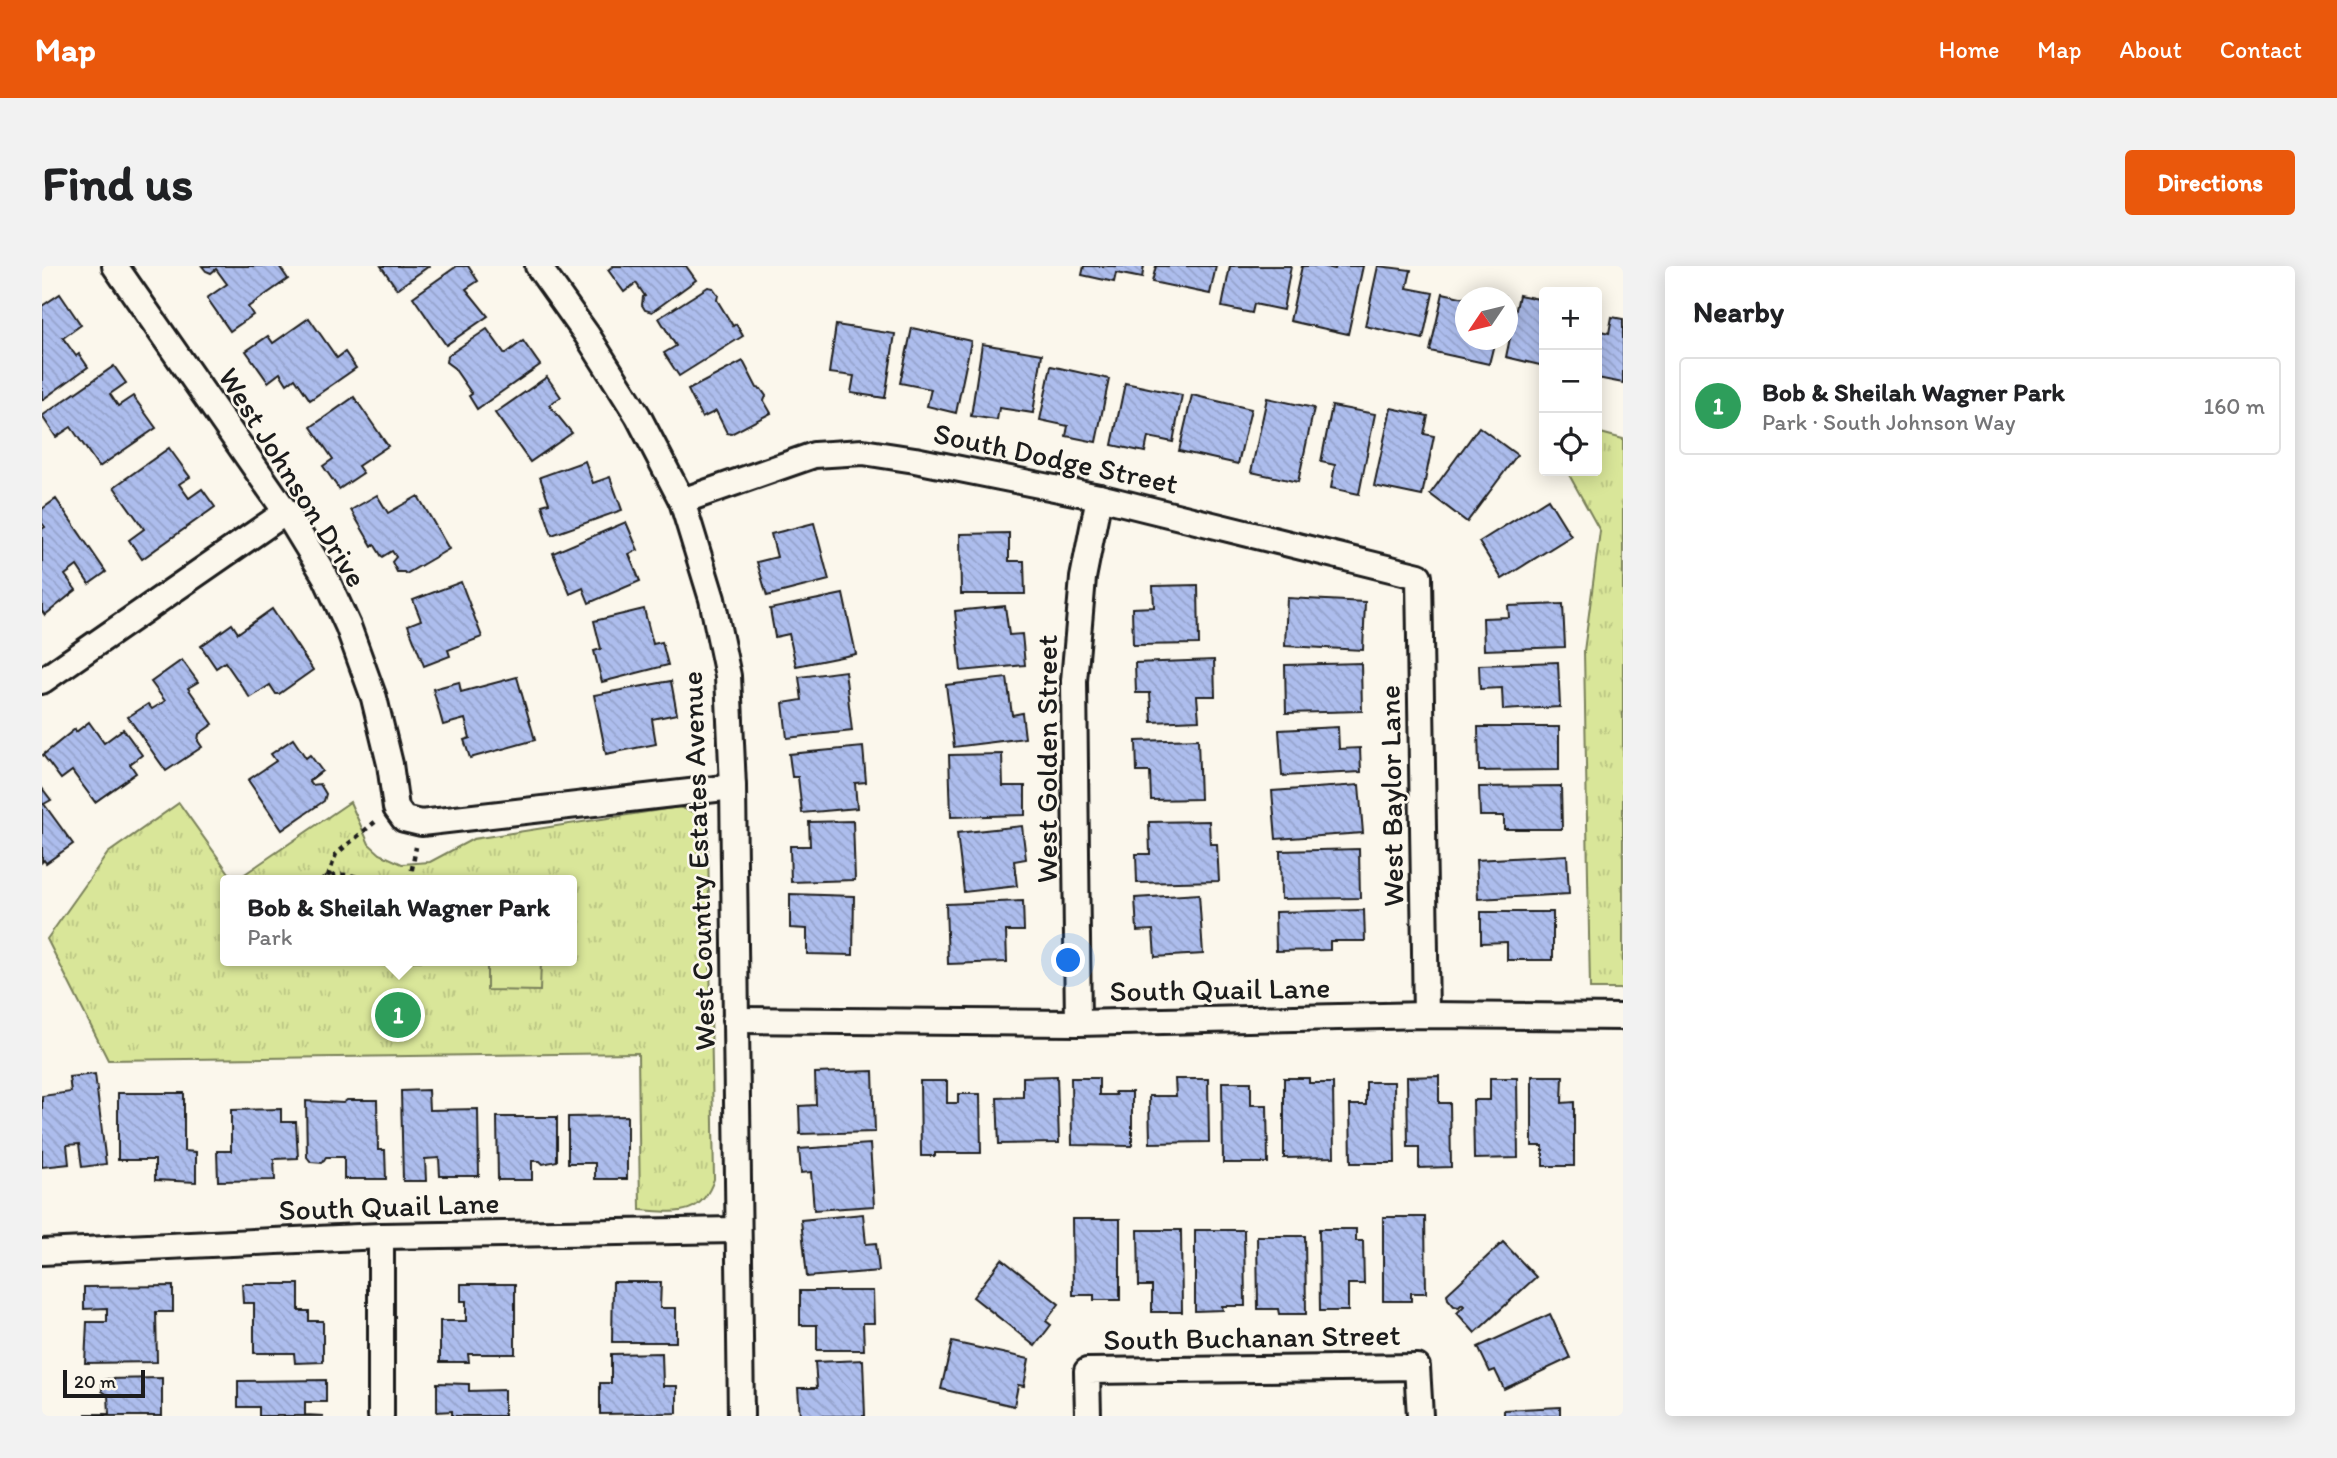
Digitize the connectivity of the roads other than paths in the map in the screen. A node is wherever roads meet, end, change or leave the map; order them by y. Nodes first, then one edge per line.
1 (115, 266) edge
2 (538, 266) edge
3 (1099, 497) junction
4 (682, 501) junction
5 (286, 512) junction
6 (1419, 576) joint
7 (42, 681) edge
8 (733, 787) junction
9 (1426, 1015) junction
10 (1623, 1017) edge
11 (735, 1020) junction
12 (1078, 1023) junction
13 (737, 1230) junction
14 (381, 1236) junction
15 (42, 1252) edge
16 (382, 1416) edge
17 (741, 1416) edge
18 (1088, 1416) edge
19 (1420, 1416) edge

1 - 5 street, West Johnson Drive
2 - 4 street, West Country Estates Avenue
3 - 4 street, South Dodge Street
3 - 6 street, South Dodge Street
3 - 12 street, West Golden Street
4 - 8 street, West Country Estates Avenue
5 - 7 street
5 - 8 street, West Johnson Drive
6 - 9 street, West Baylor Lane
8 - 11 street, West Country Estates Avenue
9 - 10 street, South Quail Lane
9 - 12 street, South Quail Lane
11 - 12 street, South Quail Lane
11 - 13 street, West Country Estates Avenue
13 - 14 street, South Quail Lane
13 - 17 street, West Country Estates Avenue
14 - 15 street, South Quail Lane
14 - 16 street
18 - 19 street, South Buchanan Street

